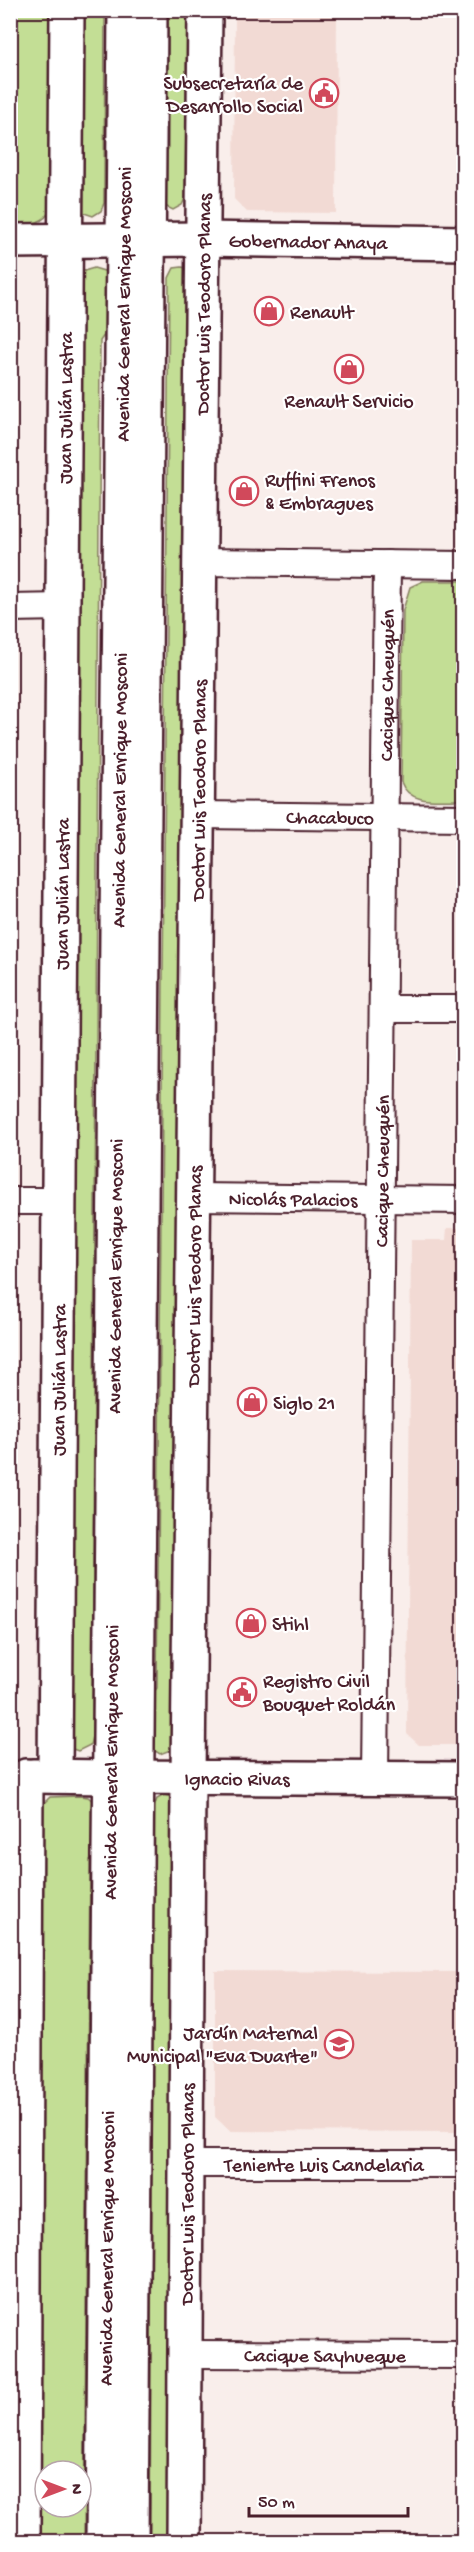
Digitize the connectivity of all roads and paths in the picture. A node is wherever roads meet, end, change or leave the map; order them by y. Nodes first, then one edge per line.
1 (67, 10) edge
2 (125, 10) edge
3 (150, 10) edge
4 (205, 10) edge
5 (203, 239) junction
6 (10, 241) edge
7 (136, 241) junction
8 (66, 242) junction
9 (464, 243) edge
10 (200, 562) junction
11 (387, 564) junction
12 (464, 565) edge
13 (63, 607) junction
14 (10, 608) edge
15 (198, 815) junction
16 (385, 817) junction
17 (464, 818) edge
18 (383, 1009) junction
19 (464, 1009) edge
20 (194, 1197) junction
21 (381, 1199) junction
22 (464, 1200) edge
23 (10, 1201) edge
24 (59, 1201) junction
25 (31, 1776) edge
26 (123, 1777) junction
27 (188, 1778) junction
28 (375, 1779) junction
29 (464, 1779) edge
30 (18, 1988) edge
31 (186, 2164) junction
32 (464, 2164) edge
33 (17, 2196) edge
34 (184, 2354) junction
35 (464, 2355) edge
36 (17, 2408) edge
37 (17, 2458) edge
38 (23, 2541) edge
39 (103, 2541) edge
40 (131, 2541) edge
41 (183, 2541) edge

1 - 8 main road, Juan Julián Lastra
2 - 7 main road, Avenida General Enrique Mosconi
3 - 7 main road, Avenida General Enrique Mosconi
4 - 5 main road, Doctor Luis Teodoro Planas
5 - 7 main road, Gobernador Anaya
5 - 9 main road, Gobernador Anaya
5 - 10 main road, Doctor Luis Teodoro Planas
6 - 8 main road, Gobernador Anaya
7 - 8 main road, Gobernador Anaya
7 - 26 main road, Avenida General Enrique Mosconi
8 - 13 main road, Juan Julián Lastra
10 - 11 street
10 - 15 main road, Doctor Luis Teodoro Planas
11 - 12 street
11 - 16 street, Cacique Cheuquén
13 - 14 street
13 - 24 main road, Juan Julián Lastra
15 - 16 street, Chacabuco
15 - 20 main road, Doctor Luis Teodoro Planas
16 - 17 street, Chacabuco
16 - 18 street, Cacique Cheuquén
18 - 19 street
18 - 21 street, Cacique Cheuquén
20 - 21 street, Nicolás Palacios
20 - 27 main road, Doctor Luis Teodoro Planas
21 - 22 street, Nicolás Palacios
21 - 28 street, Cacique Cheuquén
23 - 24 street
24 - 25 main road, Juan Julián Lastra
25 - 26 main road, Ignacio Rivas
25 - 30 main road, Juan Julián Lastra
26 - 27 main road, Ignacio Rivas
26 - 39 main road, Avenida General Enrique Mosconi
26 - 40 main road, Avenida General Enrique Mosconi
27 - 28 main road, Ignacio Rivas
27 - 31 main road, Doctor Luis Teodoro Planas
28 - 29 main road, Ignacio Rivas
30 - 33 main road, Juan Julián Lastra
31 - 32 street, Teniente Luis Candelaria
31 - 34 main road, Doctor Luis Teodoro Planas
33 - 36 main road, Juan Julián Lastra
34 - 35 street, Cacique Sayhueque
34 - 41 main road, Doctor Luis Teodoro Planas
36 - 37 main road, Juan Julián Lastra
37 - 38 main road, Juan Julián Lastra

